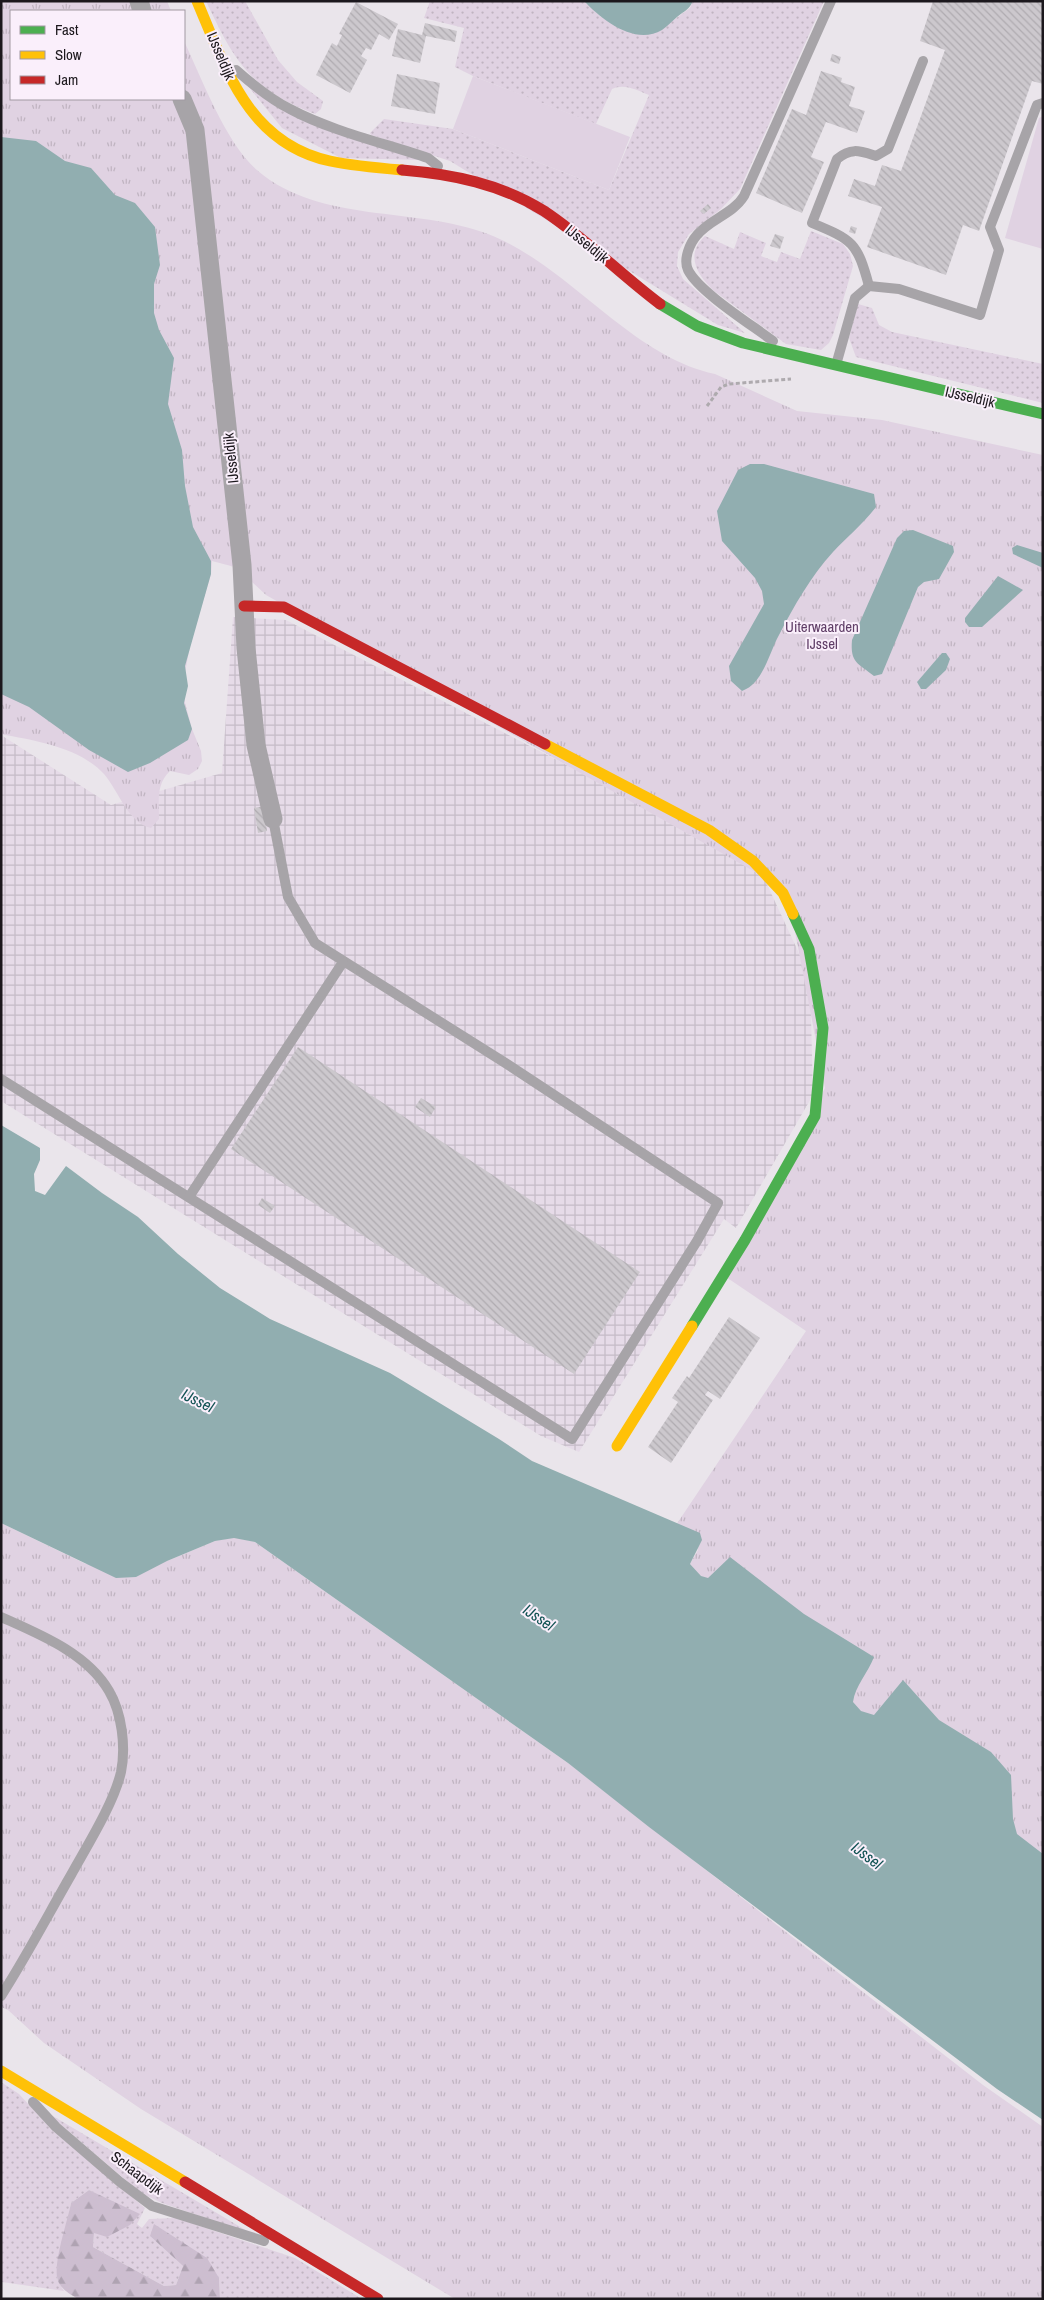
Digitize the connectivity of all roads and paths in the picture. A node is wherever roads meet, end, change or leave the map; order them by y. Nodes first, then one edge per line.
1 (197, 1) edge
2 (831, 1) edge
3 (222, 58) junction
4 (923, 61) dead end
5 (182, 100) edge
6 (1043, 102) edge
7 (451, 175) junction
8 (869, 286) junction
9 (790, 354) junction
10 (836, 366) junction
11 (793, 379) dead end
12 (708, 406) dead end
13 (1043, 414) edge
14 (244, 606) junction
15 (273, 818) joint
16 (343, 962) junction
17 (1, 1079) edge
18 (188, 1197) junction
19 (617, 1446) dead end
20 (1, 1616) edge
21 (1, 1996) edge
22 (1, 2071) edge
23 (23, 2084) junction
24 (292, 2245) junction
25 (378, 2299) edge

1 - 3 street, IJsseldijk
2 - 9 lane
3 - 7 lane
3 - 7 street, IJsseldijk
4 - 8 lane
5 - 14 street, IJsseldijk
6 - 8 lane
7 - 9 street, IJsseldijk
8 - 10 lane
9 - 10 street, IJsseldijk
10 - 13 street, IJsseldijk
11 - 12 path
14 - 15 street, IJsseldijk
14 - 19 street
15 - 16 lane
16 - 18 lane
16 - 18 lane
17 - 18 lane
20 - 21 lane
22 - 23 street, Schaapdijk
23 - 24 street, Schaapdijk
23 - 24 lane, Schaapdijk
24 - 25 street, Schaapdijk

